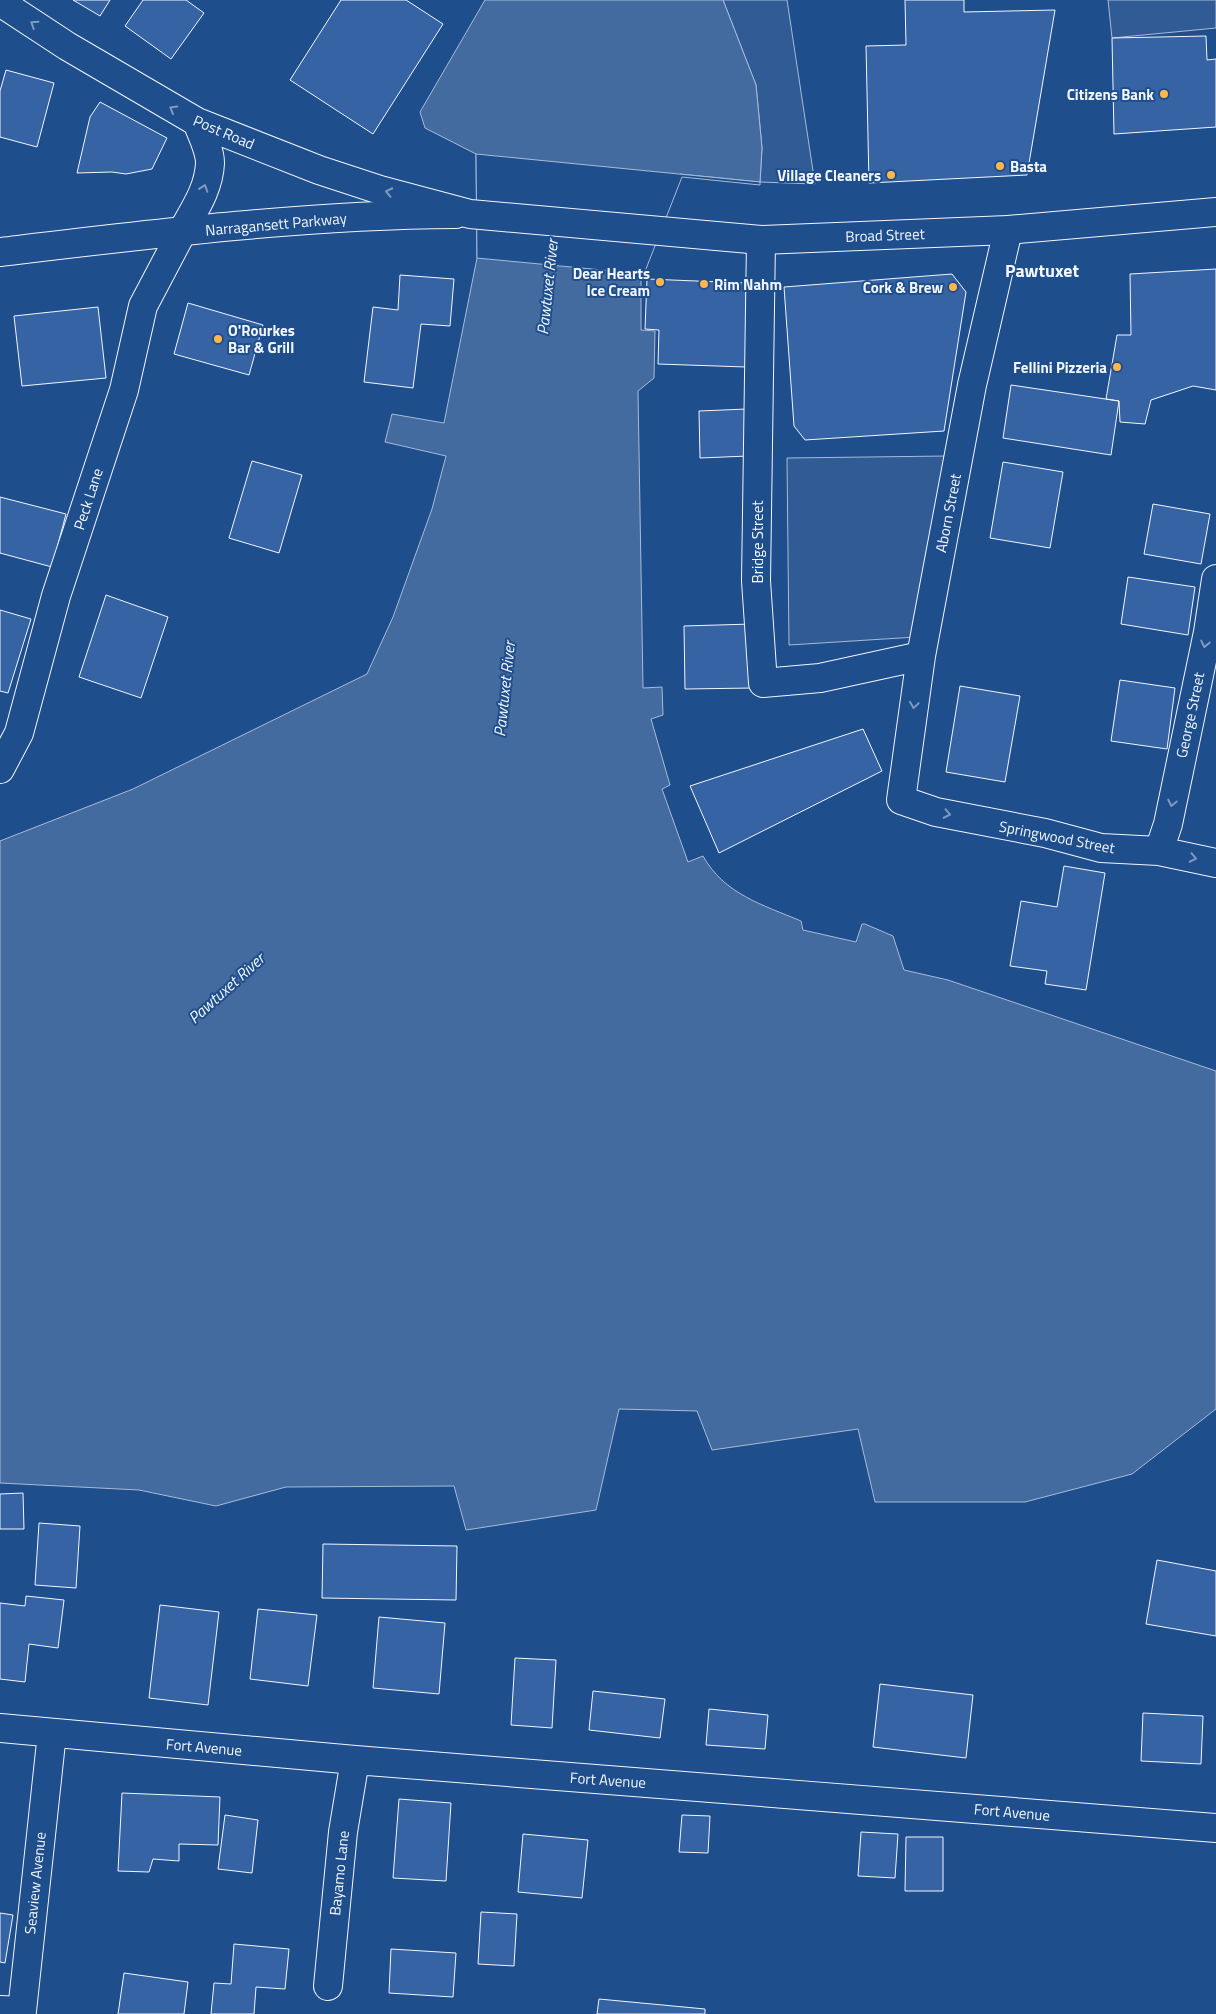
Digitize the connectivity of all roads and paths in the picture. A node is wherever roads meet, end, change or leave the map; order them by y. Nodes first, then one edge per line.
1 (0, 2) edge
2 (197, 122) junction
3 (1216, 212) edge
4 (473, 215) junction
5 (553, 221) joint
6 (1008, 230) junction
7 (182, 232) junction
8 (757, 239) junction
9 (0, 252) edge
10 (1216, 578) edge
11 (921, 656) junction
12 (0, 769) edge
13 (901, 800) joint
14 (1159, 851) junction
15 (1216, 862) edge
16 (0, 1728) edge
17 (52, 1734) junction
18 (355, 1760) junction
19 (1216, 1828) edge
20 (328, 1986) dead end
21 (0, 2010) edge

2 -> 1 street, Post Road
4 -> 2 street, Post Road
7 -> 2 street, Peck Lane
3 - 6 street, Broad Street
4 - 5 street, Narragansett Parkway
4 - 7 street, Narragansett Parkway
5 - 8 street, Broad Street
6 - 8 street, Broad Street
6 - 11 street, Aborn Street
7 - 9 street, Narragansett Parkway
7 - 12 street, Peck Lane
8 - 11 street, Bridge Street
10 -> 14 street, George Street
11 -> 13 street, Aborn Street
13 -> 14 street, Springwood Street
14 -> 15 street, Springwood Street
16 - 17 street, Fort Avenue
17 - 18 street, Fort Avenue
17 - 21 street, Seaview Avenue
18 - 19 street, Fort Avenue
18 - 20 street, Bayamo Lane

